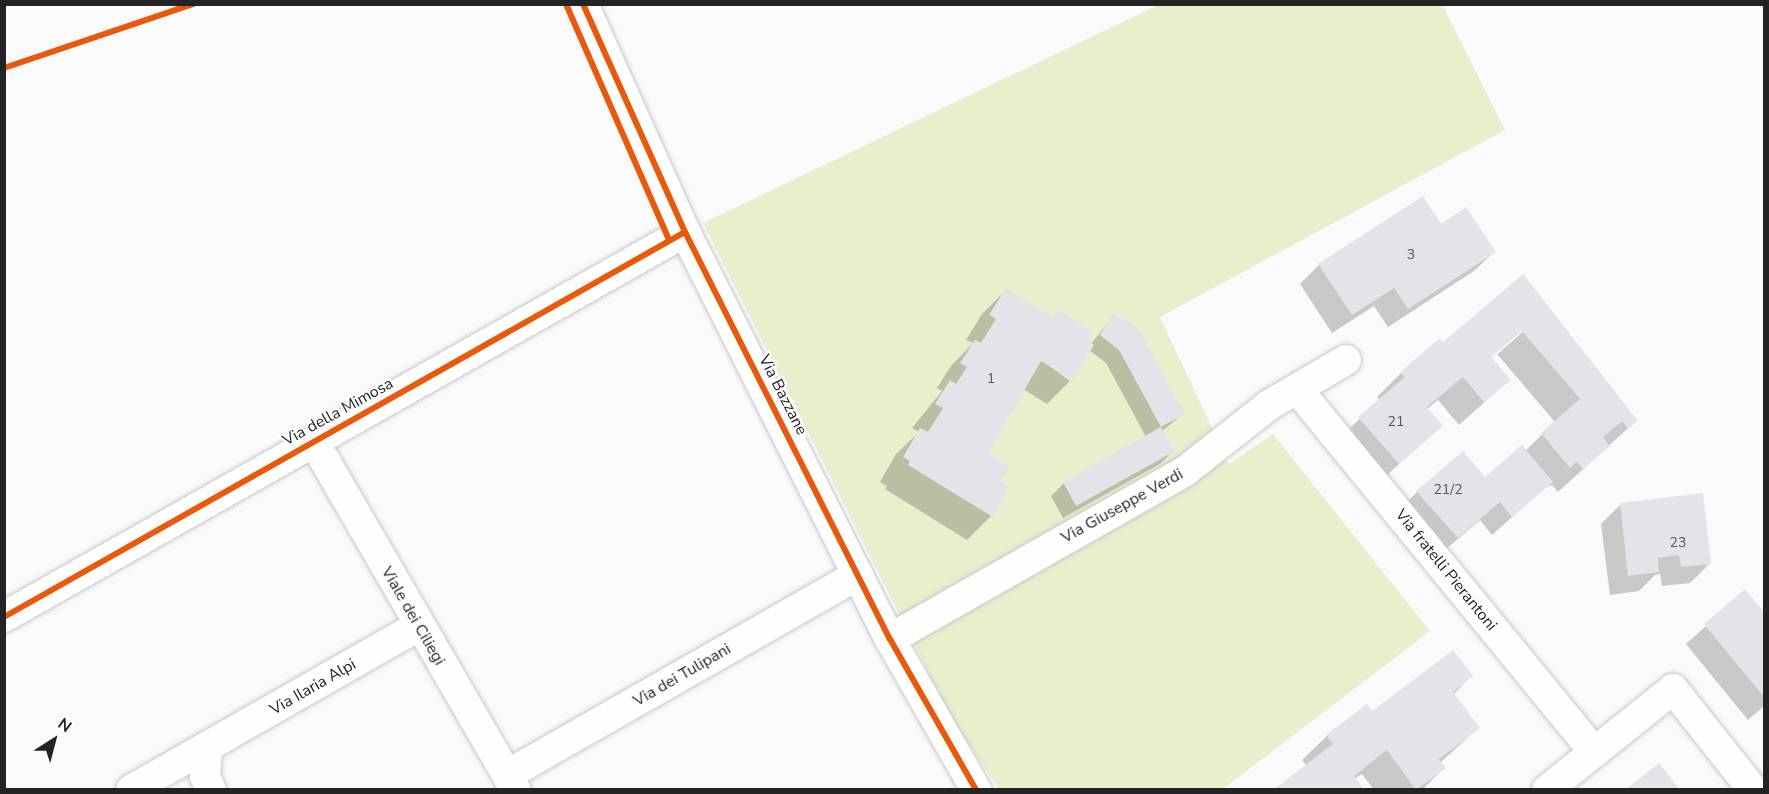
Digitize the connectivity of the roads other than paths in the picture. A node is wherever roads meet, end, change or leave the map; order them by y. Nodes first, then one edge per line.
1 (583, 4) edge
2 (685, 232) junction
3 (1346, 360) dead end
4 (1298, 390) junction
5 (314, 442) junction
6 (858, 575) junction
7 (4, 616) edge
8 (418, 626) junction
9 (890, 639) junction
10 (207, 747) junction
11 (1594, 750) junction
12 (511, 782) edge
13 (131, 789) edge
14 (211, 789) edge
15 (976, 789) edge
16 (1547, 789) edge
17 (1753, 789) edge

1 - 2 street, Via Bazzane
2 - 5 street, Via della Mimosa
2 - 6 street, Via Bazzane
3 - 4 street, Via Giuseppe Verdi
4 - 9 street, Via Giuseppe Verdi
4 - 11 street, Via fratelli Pierantoni
5 - 7 street, Via della Mimosa
5 - 8 street, Viale dei Ciliegi
6 - 9 street, Via Bazzane
6 - 12 street, Via dei Tulipani
8 - 10 street, Via Ilaria Alpi
8 - 12 street, Viale dei Ciliegi
9 - 15 street, Via Bazzane
10 - 13 street, Via Ilaria Alpi
10 - 14 street
11 - 16 street
11 - 17 street

